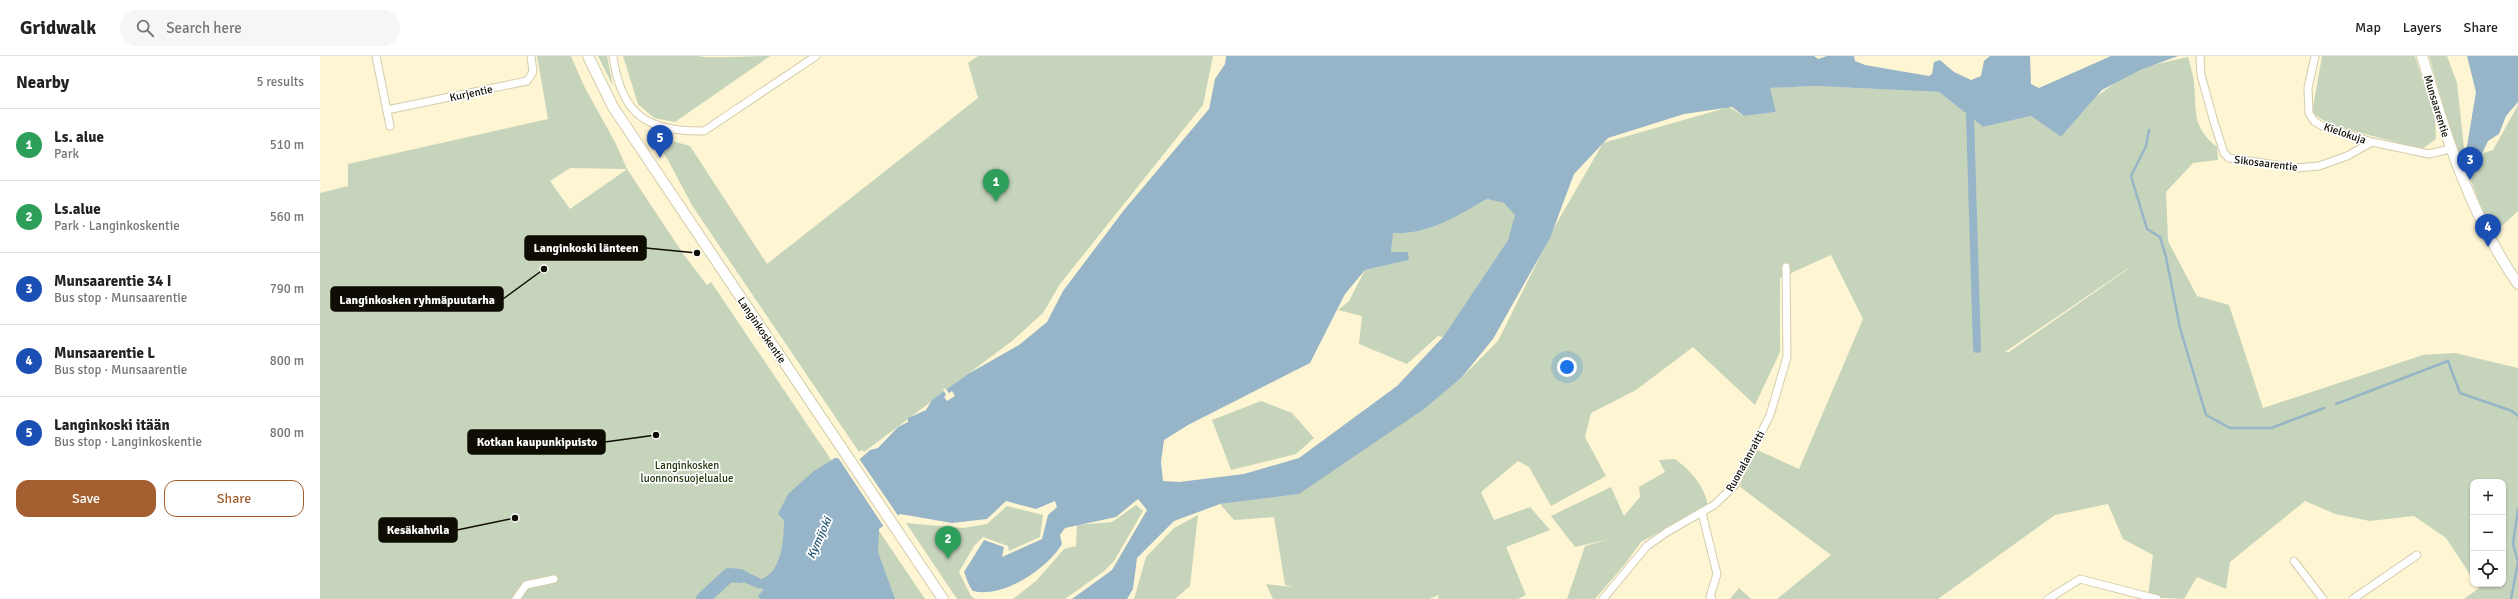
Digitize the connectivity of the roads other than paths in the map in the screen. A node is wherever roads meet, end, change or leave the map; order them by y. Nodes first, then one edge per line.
1 (376, 56) edge
2 (531, 56) edge
3 (588, 56) edge
4 (614, 56) edge
5 (816, 56) edge
6 (2200, 56) edge
7 (2315, 56) edge
8 (2422, 56) edge
9 (387, 110) junction
10 (390, 126) dead end
11 (2372, 142) junction
12 (2450, 149) junction
13 (1786, 267) dead end
14 (2518, 284) edge
15 (1702, 513) junction
16 (2417, 555) dead end
17 (2294, 560) dead end
18 (554, 579) dead end
19 (516, 599) edge
20 (943, 599) edge
21 (1603, 599) edge
22 (1712, 599) edge
23 (2048, 599) edge
24 (2157, 599) edge
25 (2323, 599) edge
26 (2353, 599) edge

1 - 9 street
2 - 9 street, Kurjentie
3 - 20 street, Langinkoskentie
4 - 5 street
6 - 11 street, Sikosaarentie
7 - 11 street, Kielokuja
8 - 12 street, Munsaarentie
9 - 10 street
11 - 12 street
12 - 14 street, Munsaarentie
13 - 15 street, Ruonalanraitti
15 - 21 street, Ruonalanraitti
15 - 22 street
16 - 26 street
17 - 25 street
18 - 19 street
23 - 24 street

